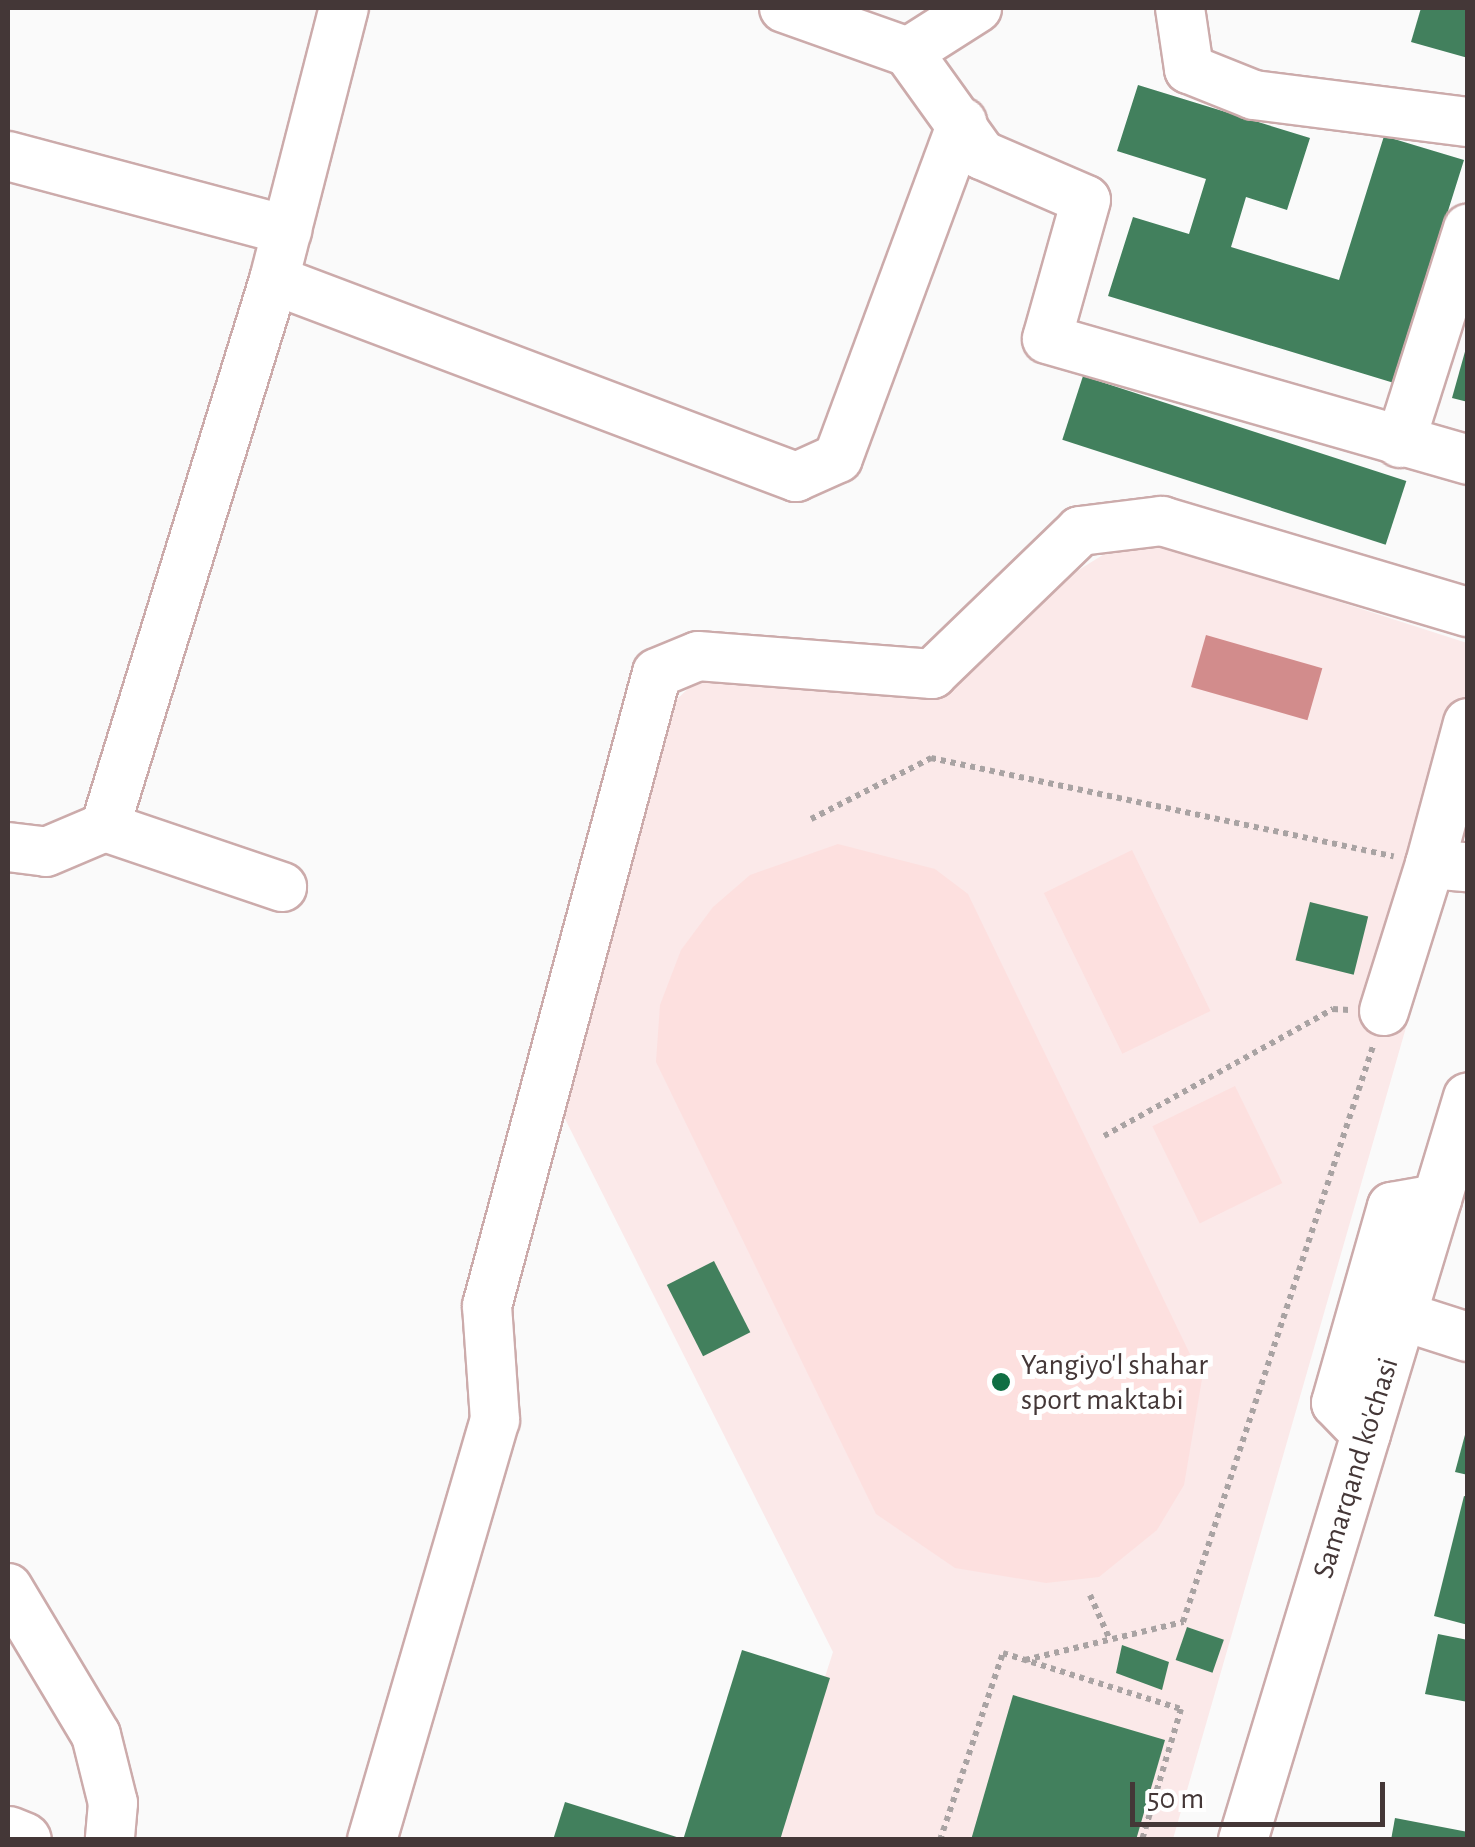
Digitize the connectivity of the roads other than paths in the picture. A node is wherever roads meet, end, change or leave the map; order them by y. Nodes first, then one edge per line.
1 (344, 8) edge
2 (784, 8) edge
3 (977, 8) edge
4 (1180, 8) edge
5 (908, 52) junction
6 (962, 122) junction
7 (1468, 122) edge
8 (8, 156) edge
9 (1468, 228) edge
10 (287, 230) junction
11 (274, 280) junction
12 (1400, 443) junction
13 (1468, 460) edge
14 (1468, 612) edge
15 (1468, 722) edge
16 (105, 827) junction
17 (8, 847) edge
18 (1449, 866) edge
19 (282, 887) dead end
20 (1384, 1011) road end
21 (1468, 1097) edge
22 (1437, 1198) junction
23 (1402, 1316) junction
24 (1468, 1337) edge
25 (1366, 1434) junction
26 (8, 1588) edge
27 (8, 1834) edge
28 (23, 1840) edge
29 (110, 1840) edge
30 (372, 1840) edge
31 (1244, 1840) edge

1 - 10 street
2 - 5 street
3 - 5 street
4 - 7 street
5 - 6 street
6 - 11 street
6 - 12 street
8 - 10 street
9 - 12 street
10 - 11 street
11 - 16 street
12 - 13 street
14 - 30 street
15 - 18 street
16 - 17 street
16 - 19 street
18 - 20 street
21 - 22 street, Samarqand ko'chasi
22 - 23 street, Samarqand ko'chasi
22 - 25 street
23 - 24 street
23 - 25 street, Samarqand ko'chasi
25 - 31 street, Samarqand ko'chasi
26 - 29 street
27 - 28 main road

